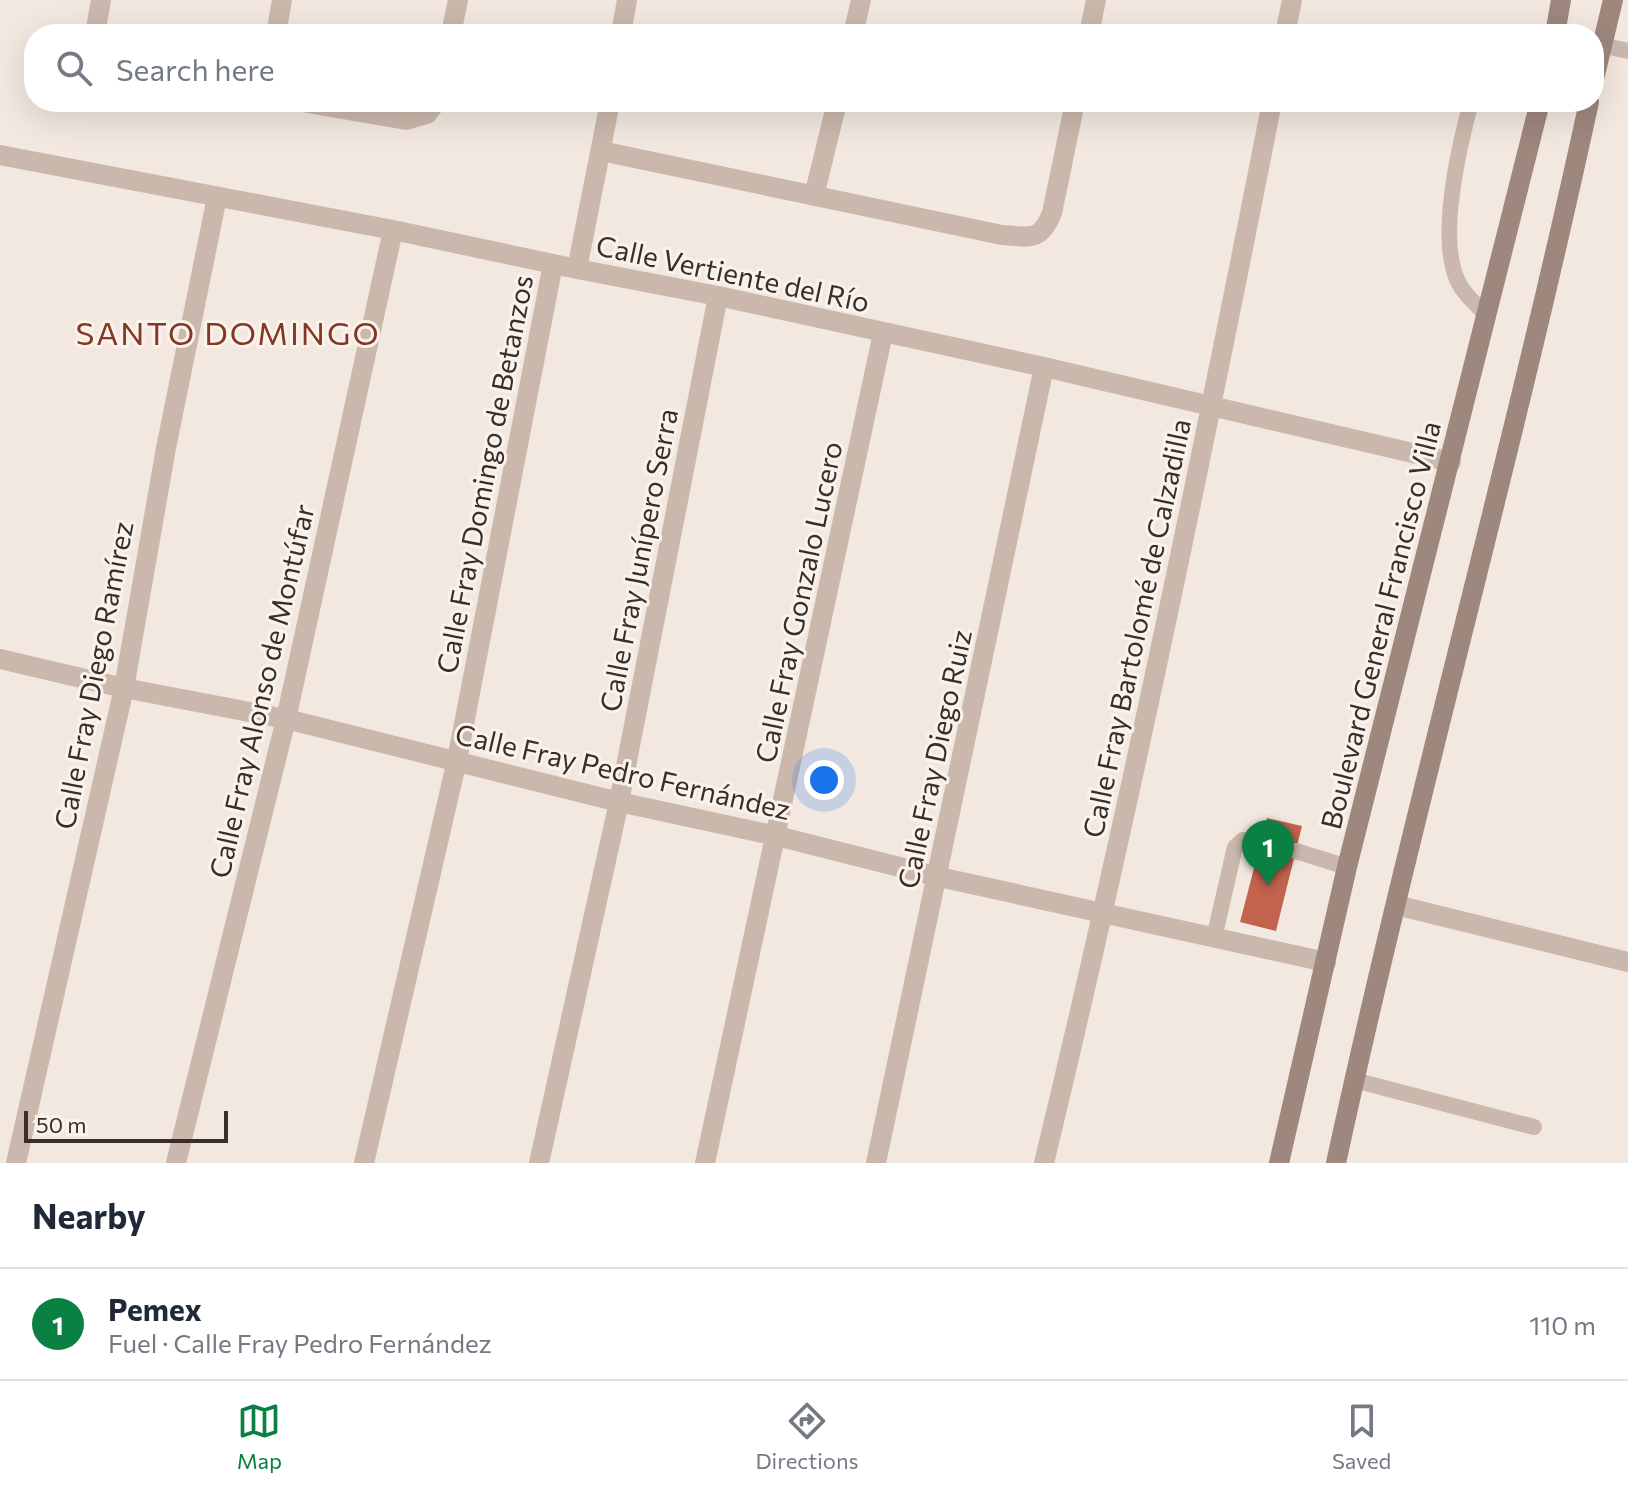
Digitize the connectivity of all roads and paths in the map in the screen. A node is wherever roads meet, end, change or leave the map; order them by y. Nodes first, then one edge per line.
1 (101, 0) edge
2 (282, 0) edge
3 (458, 0) edge
4 (627, 0) edge
5 (861, 0) edge
6 (1096, 0) edge
7 (1292, 0) edge
8 (1561, 0) edge
9 (1613, 0) edge
10 (97, 24) edge
11 (278, 24) edge
12 (453, 24) edge
13 (623, 24) edge
14 (855, 24) edge
15 (1091, 24) edge
16 (1287, 24) edge
17 (1557, 24) edge
18 (1604, 34) edge
19 (1604, 46) edge
20 (1628, 51) edge
21 (360, 112) edge
22 (428, 112) edge
23 (608, 112) edge
24 (835, 112) edge
25 (1073, 112) edge
26 (1270, 112) edge
27 (1469, 112) edge
28 (1537, 112) edge
29 (1587, 112) edge
30 (601, 151) junction
31 (0, 155) edge
32 (814, 196) junction
33 (217, 197) junction
34 (393, 230) junction
35 (553, 264) junction
36 (577, 269) junction
37 (718, 296) junction
38 (1486, 315) junction
39 (883, 333) junction
40 (1044, 367) junction
41 (1212, 405) junction
42 (1451, 462) junction
43 (0, 659) edge
44 (124, 688) junction
45 (286, 719) junction
46 (457, 760) junction
47 (619, 802) junction
48 (777, 836) junction
49 (1261, 841) dead end
50 (1296, 851) dead end
51 (1347, 867) junction
52 (939, 877) junction
53 (1396, 905) junction
54 (1104, 915) junction
55 (1214, 938) junction
56 (1326, 962) junction
57 (1628, 962) edge
58 (1354, 1080) junction
59 (1534, 1127) dead end
60 (16, 1163) edge
61 (176, 1163) edge
62 (364, 1163) edge
63 (539, 1163) edge
64 (705, 1163) edge
65 (876, 1163) edge
66 (1044, 1163) edge
67 (1279, 1163) edge
68 (1336, 1163) edge

1 - 10 street
2 - 11 street
3 - 12 street
4 - 13 street
5 - 14 street
6 - 15 street
7 - 16 street
8 - 17 main road
9 - 18 main road
19 - 20 lane
21 - 22 street
23 - 30 street, Calle Fray Domingo de Betanzos
24 - 32 street
25 - 32 street
26 - 41 street, Calle Fray Bartolomé de Calzadilla
27 - 38 lane
28 - 38 main road, Boulevard General Francisco Villa
29 - 53 main road
30 - 32 street
30 - 36 street, Calle Fray Domingo de Betanzos
31 - 33 street, Calle Vertiente del Río
33 - 34 street, Calle Vertiente del Río
33 - 44 street, Calle Fray Diego Ramírez
34 - 35 street, Calle Vertiente del Río
34 - 45 street, Calle Fray Alonso de Montúfar
35 - 36 street, Calle Vertiente del Río
35 - 46 street, Calle Fray Domingo de Betanzos
36 - 37 street, Calle Vertiente del Río
37 - 39 street, Calle Vertiente del Río
37 - 47 street, Calle Fray Junípero Serra
38 - 42 main road, Boulevard General Francisco Villa
39 - 40 street, Calle Vertiente del Río
39 - 48 street, Calle Fray Gonzalo Lucero
40 - 41 street, Calle Vertiente del Río
40 - 52 street, Calle Fray Diego Ruiz
41 - 42 street, Calle Vertiente del Río
41 - 54 street, Calle Fray Bartolomé de Calzadilla
42 - 51 main road, Boulevard General Francisco Villa
43 - 44 street, Calle Fray Pedro Fernández
44 - 45 street, Calle Fray Pedro Fernández
44 - 60 street, Calle Fray Diego Ramírez
45 - 46 street, Calle Fray Pedro Fernández
45 - 61 street, Calle Fray Alonso de Montúfar
46 - 47 street, Calle Fray Pedro Fernández
46 - 62 street, Calle Fray Domingo de Betanzos
47 - 48 street, Calle Fray Pedro Fernández
47 - 63 street, Calle Fray Junípero Serra
48 - 52 street, Calle Fray Pedro Fernández
48 - 64 street, Calle Fray Gonzalo Lucero
49 - 55 lane
50 - 51 lane
51 - 56 main road, Boulevard General Francisco Villa
52 - 54 street, Calle Fray Pedro Fernández
52 - 65 street, Calle Fray Diego Ruiz
53 - 57 street
53 - 58 main road
54 - 55 street, Calle Fray Pedro Fernández
54 - 66 street, Calle Fray Bartolomé de Calzadilla
55 - 56 street, Calle Fray Pedro Fernández
56 - 67 main road, Boulevard General Francisco Villa
58 - 59 lane
58 - 68 main road

